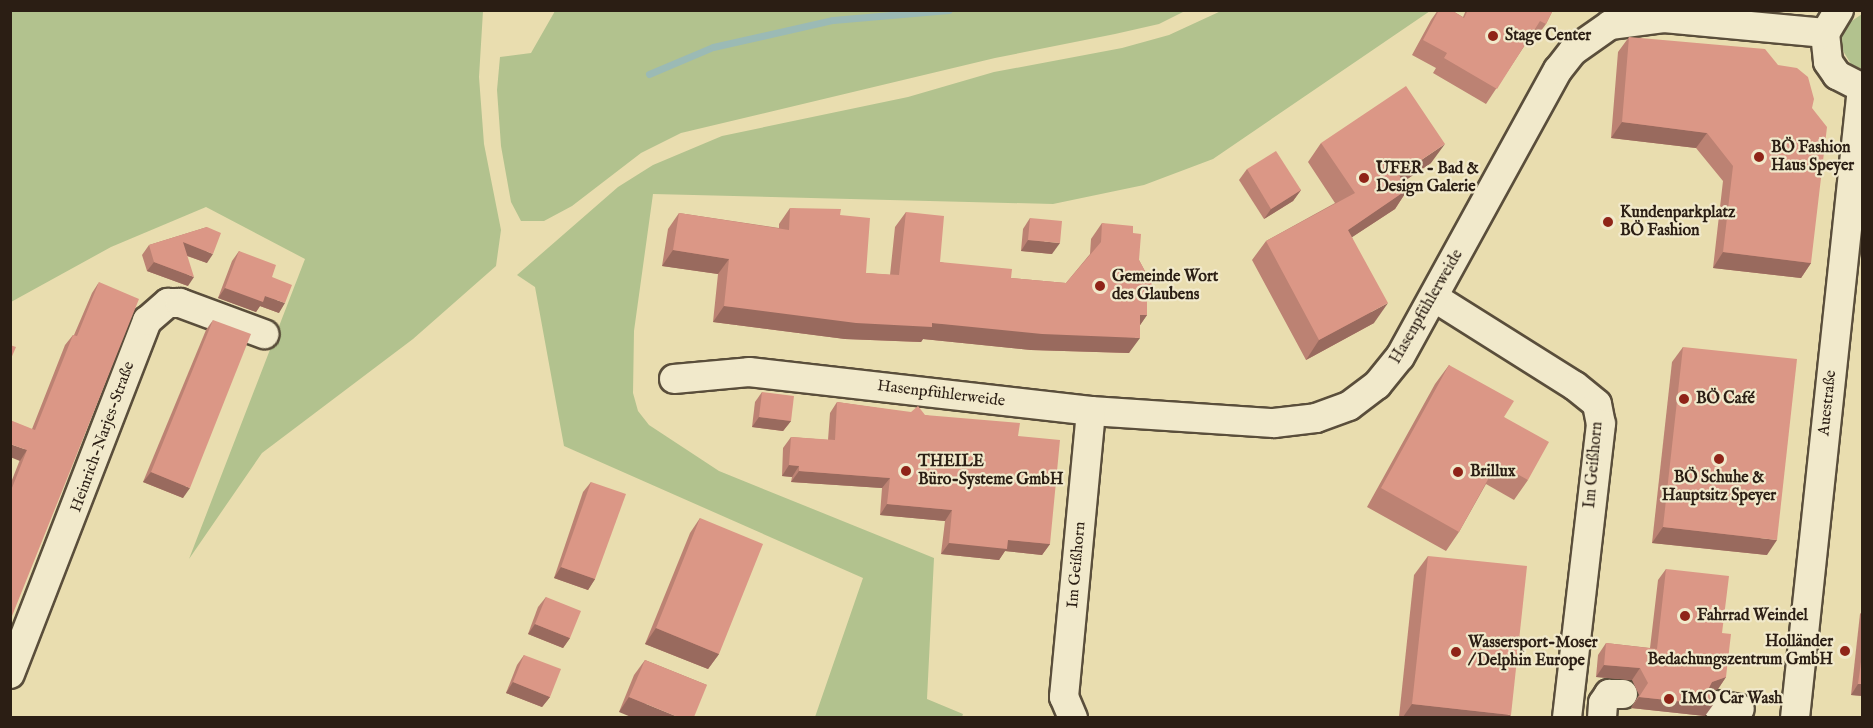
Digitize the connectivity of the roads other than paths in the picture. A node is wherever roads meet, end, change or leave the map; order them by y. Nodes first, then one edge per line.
1 (1832, 22) edge
2 (1862, 88) edge
3 (1436, 298) junction
4 (264, 334) dead end
5 (674, 379) dead end
6 (1092, 411) junction
7 (10, 674) edge
8 (1623, 694) dead end
9 (1073, 717) edge
10 (1567, 717) edge
11 (1602, 717) edge
12 (1795, 717) edge

1 - 2 street, Auestraße
1 - 3 street, Hasenpfühlerweide
2 - 12 street, Auestraße
3 - 6 street, Hasenpfühlerweide
3 - 10 street, Im Geißhorn
4 - 7 street, Heinrich-Narjes-Straße
5 - 6 street, Hasenpfühlerweide
6 - 9 street, Im Geißhorn
8 - 11 street

